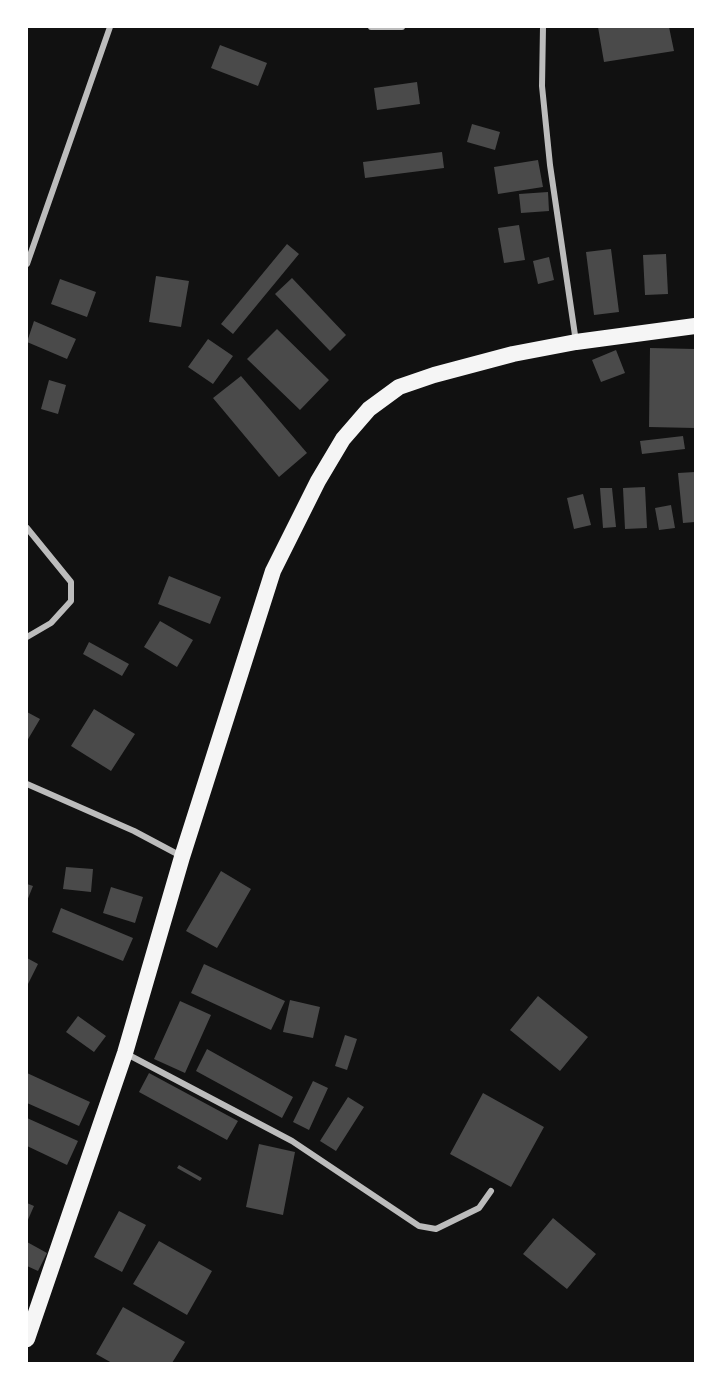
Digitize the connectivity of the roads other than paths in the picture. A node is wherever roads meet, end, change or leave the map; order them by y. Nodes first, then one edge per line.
1 (110, 27) edge
2 (371, 27) edge
3 (402, 27) edge
4 (543, 27) edge
5 (27, 264) edge
6 (695, 326) edge
7 (576, 342) junction
8 (27, 528) edge
9 (27, 638) edge
10 (27, 784) edge
11 (182, 857) junction
12 (125, 1053) junction
13 (491, 1191) dead end
14 (27, 1340) edge

1 - 5 street
2 - 3 street
4 - 7 street
6 - 7 highway
7 - 11 highway
8 - 9 street
10 - 11 street
11 - 12 highway
12 - 13 street
12 - 14 highway

